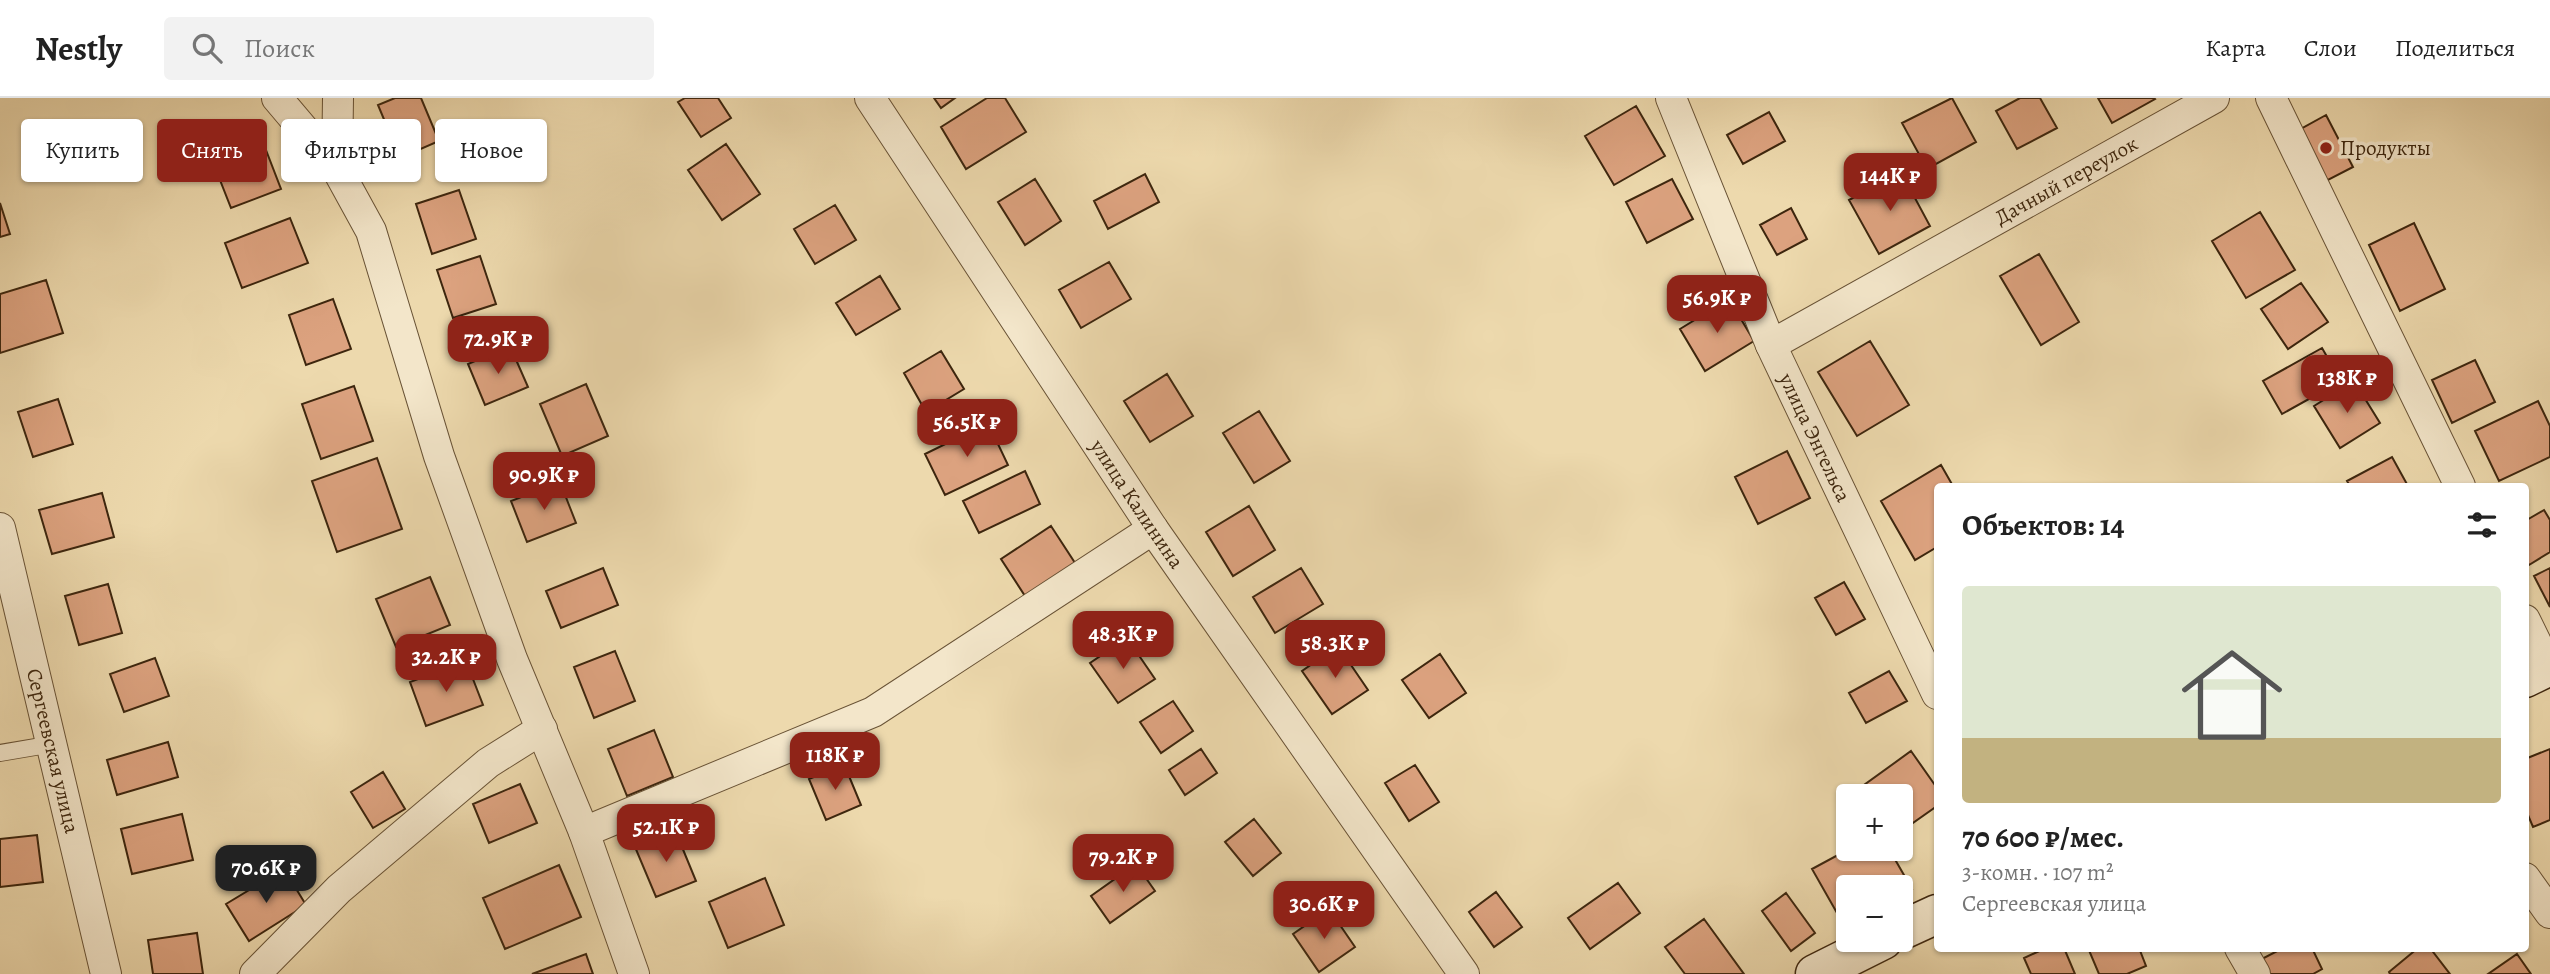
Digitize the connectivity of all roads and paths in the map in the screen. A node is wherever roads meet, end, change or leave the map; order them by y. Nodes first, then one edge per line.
1 (277, 98) edge
2 (338, 98) edge
3 (870, 98) edge
4 (1671, 98) edge
5 (2214, 98) edge
6 (2272, 98) edge
7 (295, 119) edge
8 (338, 119) edge
9 (344, 182) edge
10 (1771, 345) junction
11 (2459, 483) edge
12 (0, 528) edge
13 (1153, 529) junction
14 (2529, 632) edge
15 (2541, 670) edge
16 (1934, 688) edge
17 (542, 729) junction
18 (53, 744) junction
19 (0, 753) edge
20 (584, 832) junction
21 (2529, 884) edge
22 (2550, 913) edge
23 (1934, 915) edge
24 (1913, 926) edge
25 (1859, 952) edge
26 (2242, 952) edge
27 (106, 974) edge
28 (254, 974) edge
29 (634, 974) edge
30 (1464, 974) edge
31 (1815, 974) edge
32 (2255, 974) edge

1 - 7 street
2 - 8 street
3 - 13 street, улица Калинина
4 - 10 street, улица Энгельса
5 - 10 street, Дачный переулок
6 - 11 street
9 - 17 street
10 - 16 street, улица Энгельса
12 - 18 street, Сергеевская улица
13 - 20 street
13 - 30 street, улица Калинина
14 - 15 street
17 - 20 street
17 - 28 street
18 - 19 lane
18 - 27 street, Сергеевская улица
20 - 29 street
21 - 22 street
23 - 24 street
25 - 31 street
26 - 32 street

